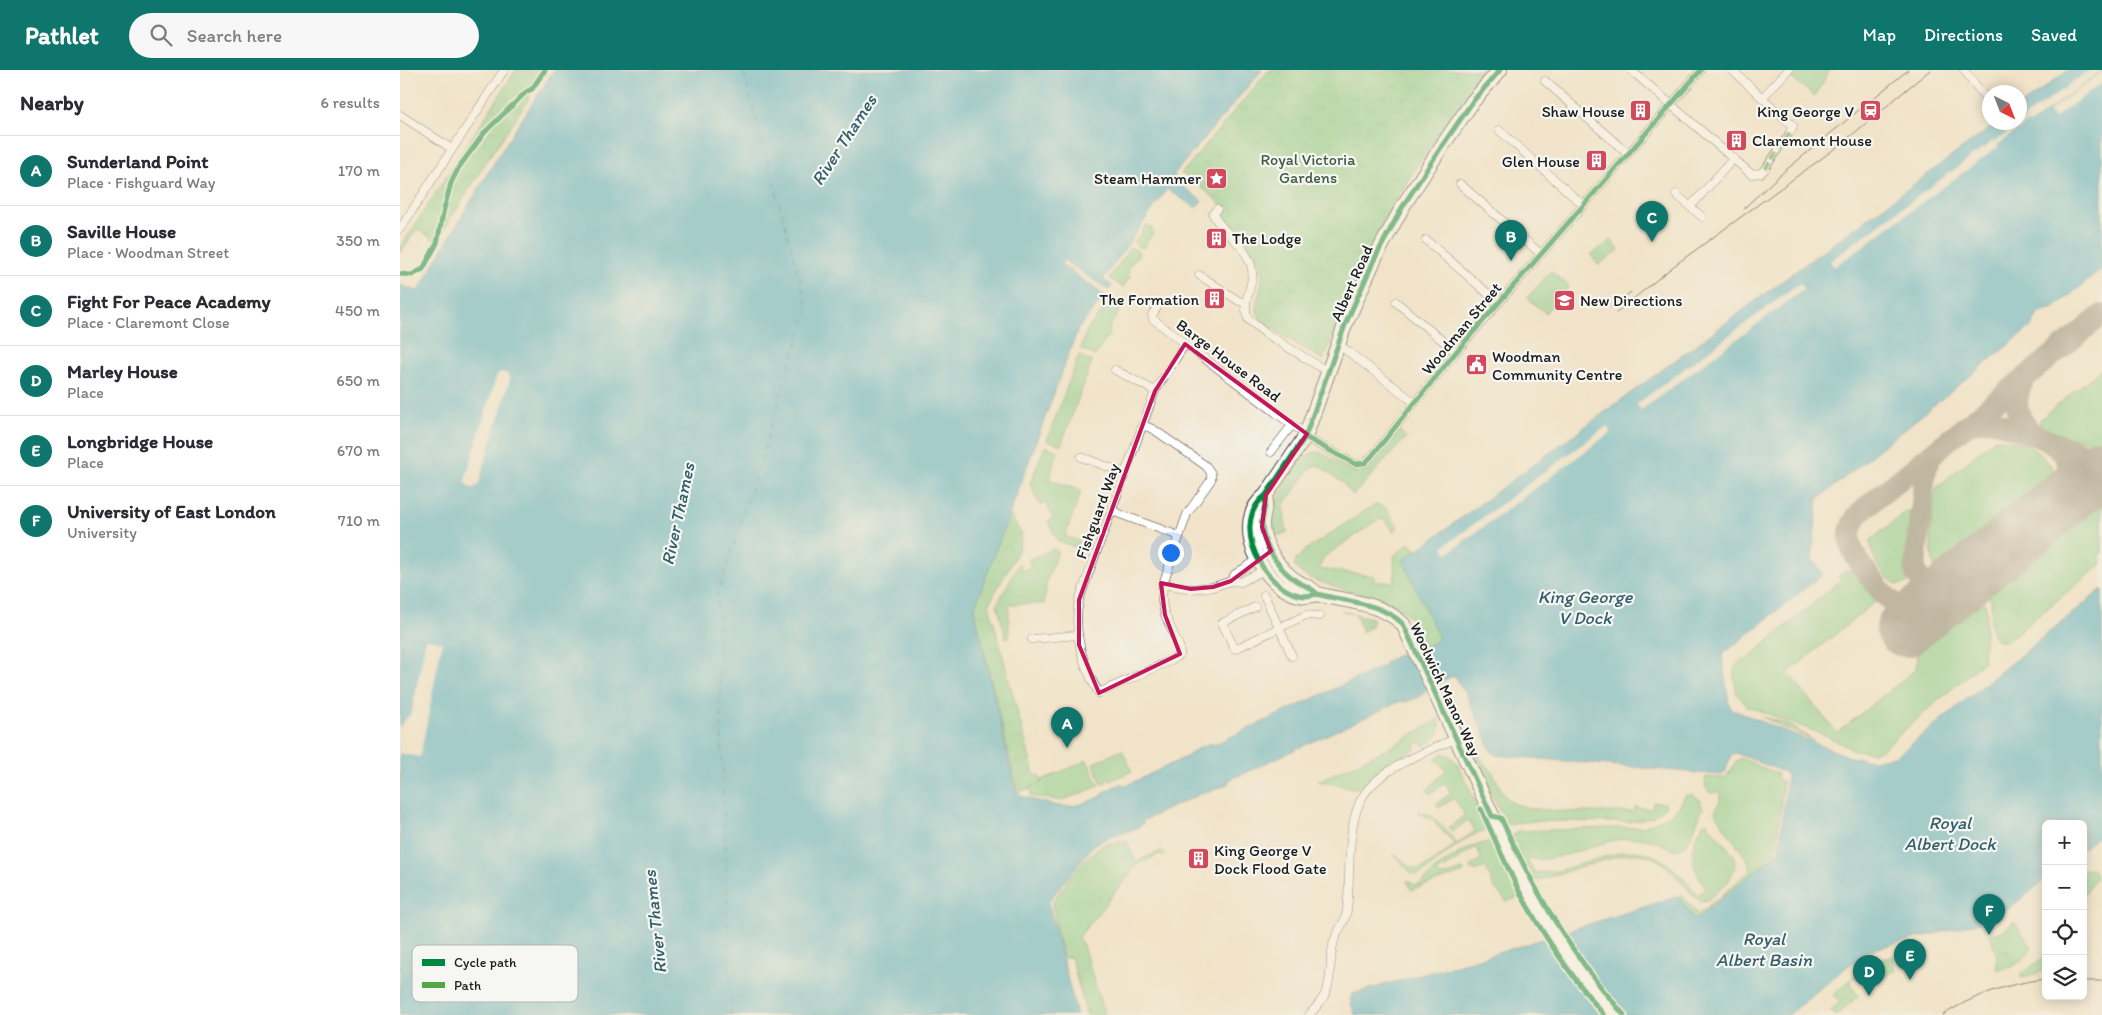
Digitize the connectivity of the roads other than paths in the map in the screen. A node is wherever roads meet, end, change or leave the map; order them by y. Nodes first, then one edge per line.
1 (504, 70) edge
2 (1500, 70) edge
3 (1631, 70) edge
4 (1701, 70) edge
5 (1732, 70) edge
6 (1788, 70) edge
7 (1964, 70) edge
8 (1545, 81) dead end
9 (1982, 94) edge
10 (1763, 97) junction
11 (1671, 105) junction
12 (400, 116) edge
13 (1791, 129) joint
14 (1499, 130) dead end
15 (452, 150) junction
16 (1627, 153) junction
17 (1734, 158) junction
18 (1765, 169) joint
19 (1460, 184) dead end
20 (1676, 194) dead end
21 (1583, 205) junction
22 (1690, 206) junction
23 (1217, 210) dead end
24 (1702, 217) dead end
25 (400, 230) edge
26 (1426, 240) dead end
27 (1541, 254) junction
28 (1199, 275) dead end
29 (1396, 302) dead end
30 (1499, 302) junction
31 (1246, 303) junction
32 (1158, 306) dead end
33 (1145, 309) dead end
34 (1152, 315) junction
35 (1185, 344) junction
36 (1338, 344) junction
37 (1456, 352) junction
38 (1115, 370) dead end
39 (1328, 372) junction
40 (1155, 391) junction
41 (1414, 402) junction
42 (1142, 425) junction
43 (1292, 425) junction
44 (1306, 436) junction
45 (1271, 452) dead end
46 (1080, 457) dead end
47 (1125, 472) junction
48 (1266, 495) junction
49 (1112, 509) junction
50 (1179, 536) junction
51 (1274, 556) junction
52 (1261, 565) junction
53 (1231, 581) junction
54 (1163, 584) junction
55 (1317, 594) junction
56 (1264, 595) dead end
57 (1255, 607) dead end
58 (1320, 616) dead end
59 (1279, 628) junction
60 (1078, 635) junction
61 (1032, 638) dead end
62 (1292, 656) dead end
63 (1455, 739) junction
64 (1309, 1015) edge
65 (1613, 1015) edge

1 - 15 street
2 - 36 highway, Albert Road
3 - 11 street
4 - 11 street, Woodman Street
5 - 10 street
6 - 10 street
7 - 9 street
8 - 16 street
10 - 13 street
11 - 16 street, Woodman Street
11 - 17 street
12 - 15 street
13 - 18 street
14 - 21 street
15 - 25 street
16 - 21 street, Woodman Street
17 - 18 street
17 - 22 street
19 - 27 street
20 - 22 street
21 - 27 street, Woodman Street
22 - 24 street
23 - 31 street
26 - 30 street
27 - 30 street, Woodman Street
28 - 31 street
29 - 37 street
30 - 37 street, Woodman Street
31 - 39 street
32 - 34 street
33 - 34 street, Barge House Road
34 - 35 street, Barge House Road
35 - 40 street, Fishguard Way
35 - 43 street, Barge House Road
36 - 39 highway, Albert Road
36 - 41 street
37 - 41 street, Woodman Street
38 - 40 street
39 - 44 highway, Albert Road
40 - 42 street, Fishguard Way
41 - 44 street, Woodman Street
42 - 47 street, Fishguard Way
42 - 50 street, Fishguard Way
43 - 44 street, Barge House Road
43 - 45 street
44 - 48 highway, Albert Road
46 - 47 street
47 - 49 street, Fishguard Way
48 - 51 highway, Woolwich Manor Way
48 - 52 highway
49 - 50 street
49 - 60 street, Fishguard Way
50 - 54 street, Fishguard Way
51 - 52 street
51 - 52 street
51 - 55 highway, Woolwich Manor Way
52 - 53 street
52 - 53 street
52 - 55 highway, Woolwich Manor Way
53 - 54 street
54 - 60 street, Fishguard Way
55 - 63 highway, Woolwich Manor Way
56 - 59 street
57 - 59 street
58 - 59 street
59 - 62 street
60 - 61 street
63 - 64 street
63 - 65 highway, Woolwich Manor Way

